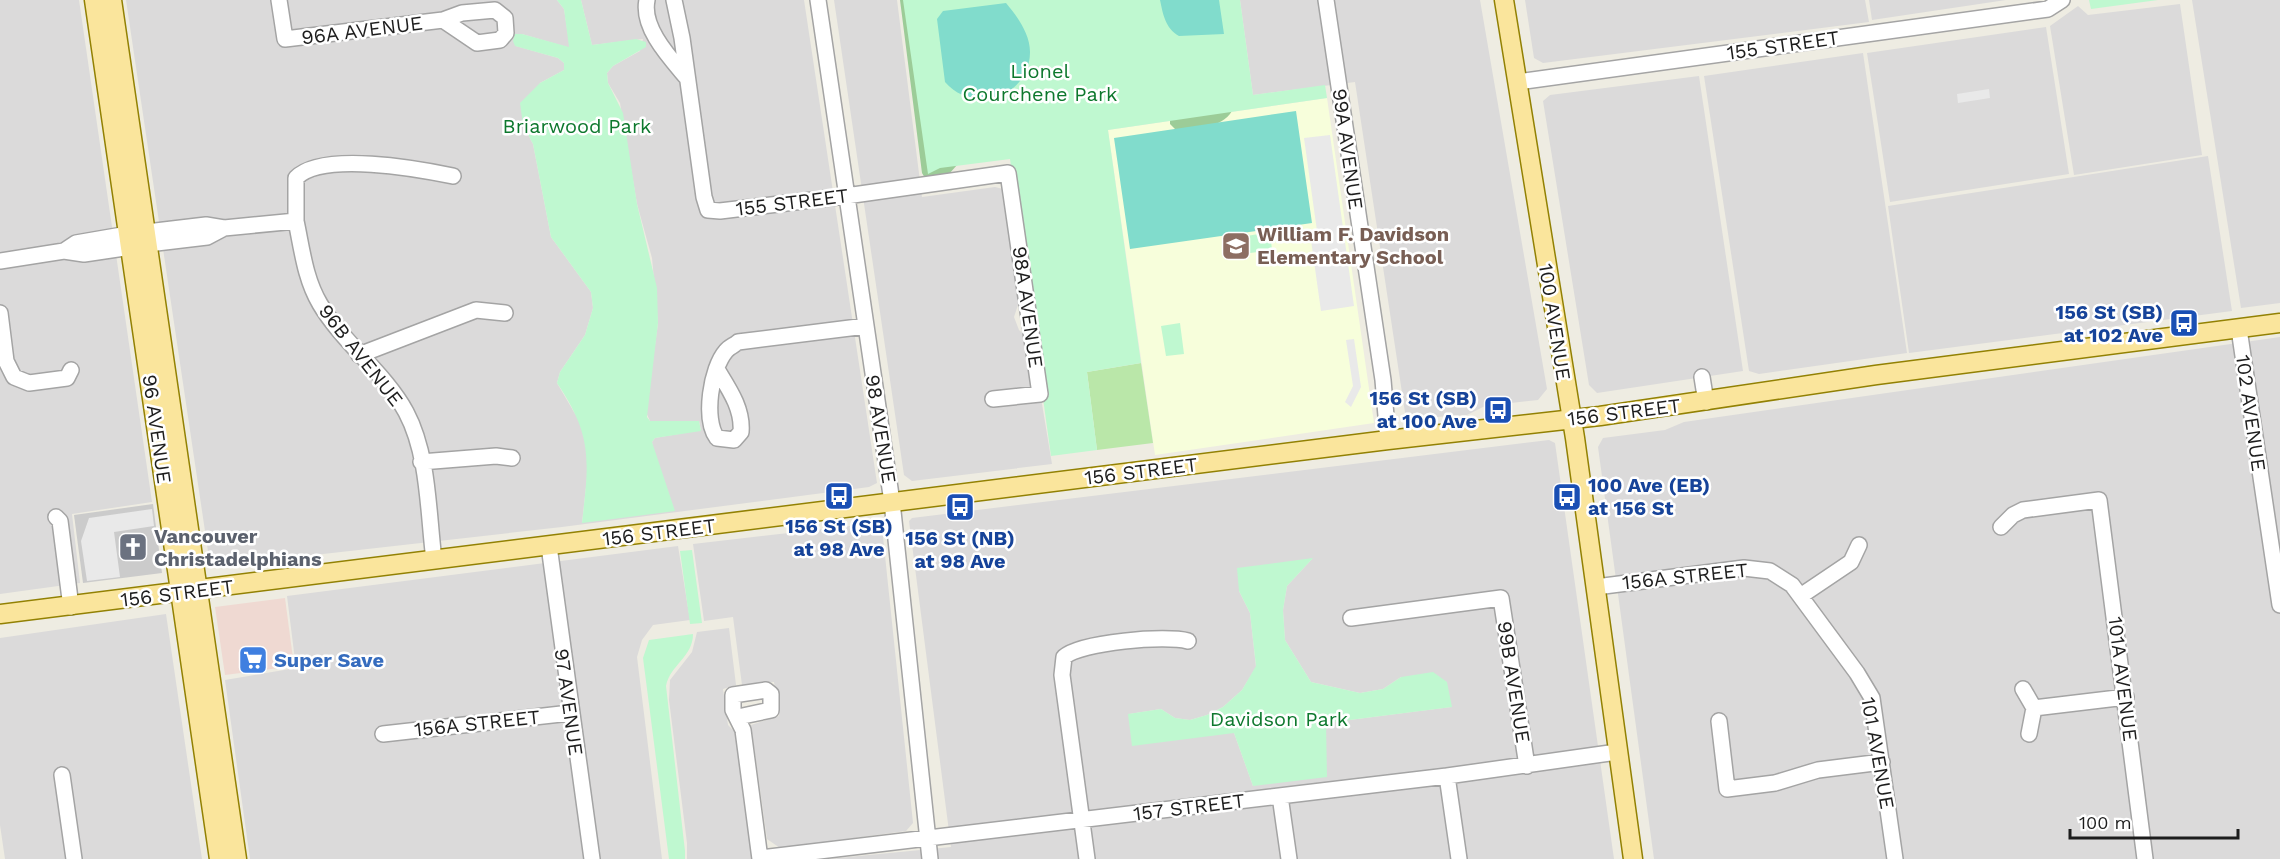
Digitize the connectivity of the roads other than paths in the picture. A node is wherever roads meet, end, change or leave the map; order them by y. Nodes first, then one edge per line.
1 (94, 0) edge
2 (112, 0) edge
3 (279, 0) edge
4 (647, 0) edge
5 (674, 0) edge
6 (818, 0) edge
7 (1326, 0) edge
8 (1504, 0) edge
9 (2062, 0) edge
10 (443, 20) dead end
11 (687, 78) junction
12 (1518, 82) junction
13 (1008, 173) joint
14 (453, 176) dead end
15 (846, 196) junction
16 (296, 221) junction
17 (136, 237) junction
18 (0, 261) edge
19 (0, 313) edge
20 (505, 313) dead end
21 (2280, 323) edge
22 (866, 326) junction
23 (2239, 328) junction
24 (359, 355) junction
25 (71, 370) dead end
26 (718, 371) dead end
27 (1702, 377) dead end
28 (993, 399) dead end
29 (1706, 402) junction
30 (1572, 419) junction
31 (1388, 440) junction
32 (512, 458) dead end
33 (421, 462) junction
34 (892, 502) junction
35 (56, 517) dead end
36 (2001, 527) dead end
37 (1859, 545) dead end
38 (549, 546) junction
39 (434, 560) junction
40 (1596, 587) junction
41 (190, 592) junction
42 (1802, 595) junction
43 (2280, 605) edge
44 (71, 607) junction
45 (1, 614) edge
46 (1351, 618) dead end
47 (1188, 641) dead end
48 (2023, 689) dead end
49 (2126, 697) junction
50 (2034, 708) junction
51 (570, 713) junction
52 (738, 717) dead end
53 (1719, 721) dead end
54 (383, 734) dead end
55 (2029, 734) dead end
56 (1617, 752) junction
57 (1882, 762) junction
58 (1527, 766) junction
59 (62, 775) dead end
60 (1447, 776) junction
61 (1280, 796) junction
62 (1082, 820) junction
63 (927, 838) junction
64 (74, 859) edge
65 (219, 859) edge
66 (237, 859) edge
67 (592, 859) edge
68 (761, 859) edge
69 (930, 859) edge
70 (1087, 859) edge
71 (1289, 859) edge
72 (1459, 859) edge
73 (1633, 859) edge
74 (1895, 859) edge
75 (2145, 859) edge

1 - 17 main road, 96 AVENUE
2 - 17 main road, 96 AVENUE
3 - 10 street, 96A AVENUE
4 - 11 street
5 - 11 street, 155 STREET
6 - 15 street, 98 AVENUE
7 - 31 street, 99A AVENUE
8 - 12 main road, 100 AVENUE
9 - 12 street, 155 STREET
11 - 15 street, 155 STREET
12 - 30 main road, 100 AVENUE
13 - 15 street, 155 STREET
13 - 28 street, 98A AVENUE
14 - 16 street
15 - 22 street, 98 AVENUE
16 - 17 street
16 - 24 street, 96B AVENUE
17 - 18 street
17 - 41 main road, 96 AVENUE
19 - 25 street
20 - 24 street
21 - 23 main road, 156 STREET
22 - 26 street
22 - 34 street, 98 AVENUE
23 - 29 main road, 156 STREET
23 - 43 street, 102 AVENUE
24 - 33 street, 96B AVENUE
27 - 29 street
29 - 30 main road, 156 STREET
30 - 31 main road, 156 STREET
30 - 40 main road, 100 AVENUE
31 - 34 main road, 156 STREET
32 - 33 street
33 - 39 street, 96B AVENUE
34 - 38 main road, 156 STREET
34 - 63 street, 98 AVENUE
35 - 44 street
36 - 49 street, 101A AVENUE
37 - 42 street
38 - 39 main road, 156 STREET
38 - 51 street, 97 AVENUE
39 - 41 main road, 156 STREET
40 - 42 street, 156A STREET
40 - 56 main road, 100 AVENUE
41 - 44 main road, 156 STREET
41 - 65 main road, 96 AVENUE
41 - 66 main road, 96 AVENUE
42 - 57 street, 101 AVENUE
44 - 45 main road, 156 STREET
46 - 58 street, 99B AVENUE
47 - 62 street
48 - 50 street
49 - 50 street
49 - 75 street, 101A AVENUE
50 - 55 street
51 - 54 street, 156A STREET
51 - 67 street, 97 AVENUE
52 - 68 street
53 - 57 street
56 - 58 street, 157 STREET
56 - 73 main road, 100 AVENUE
57 - 74 street, 101 AVENUE
58 - 60 street, 157 STREET
59 - 64 street
60 - 61 street, 157 STREET
60 - 72 street
61 - 62 street, 157 STREET
61 - 71 street
62 - 63 street, 157 STREET
62 - 70 street
63 - 68 street, 157 STREET
63 - 69 street, 98 AVENUE

